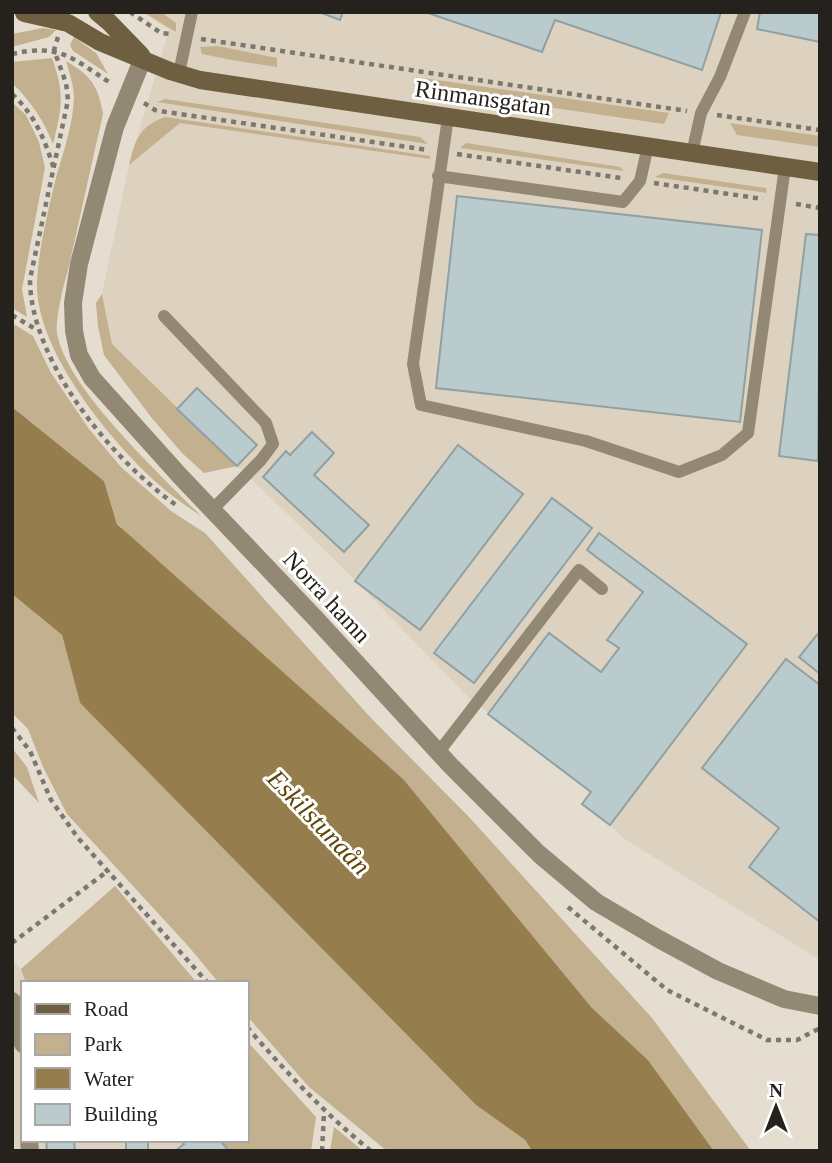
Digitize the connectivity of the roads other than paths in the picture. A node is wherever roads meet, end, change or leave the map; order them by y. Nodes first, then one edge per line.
1 (97, 12) edge
2 (192, 12) edge
3 (745, 12) edge
4 (24, 13) edge
5 (12, 17) edge
6 (143, 58) junction
7 (179, 73) junction
8 (448, 117) junction
9 (648, 146) junction
10 (692, 153) junction
11 (785, 167) junction
12 (820, 172) edge
13 (438, 176) junction
14 (164, 316) dead end
15 (212, 510) junction
16 (602, 589) dead end
17 (438, 753) junction
18 (12, 1000) edge
19 (820, 1006) edge
20 (21, 1036) edge

1 - 6 street, Rinmansgatan
2 - 7 lane
3 - 10 lane
4 - 5 street
4 - 6 street, Rinmansgatan
6 - 7 street, Rinmansgatan
6 - 15 street, Norra hamn
7 - 8 street, Rinmansgatan
8 - 9 street, Rinmansgatan
8 - 13 lane
9 - 10 street, Rinmansgatan
9 - 13 lane
10 - 11 street, Rinmansgatan
11 - 12 street, Rinmansgatan
11 - 13 lane
14 - 15 lane
15 - 17 street, Norra hamn
16 - 17 lane
17 - 19 street, Norra hamn
18 - 20 street

